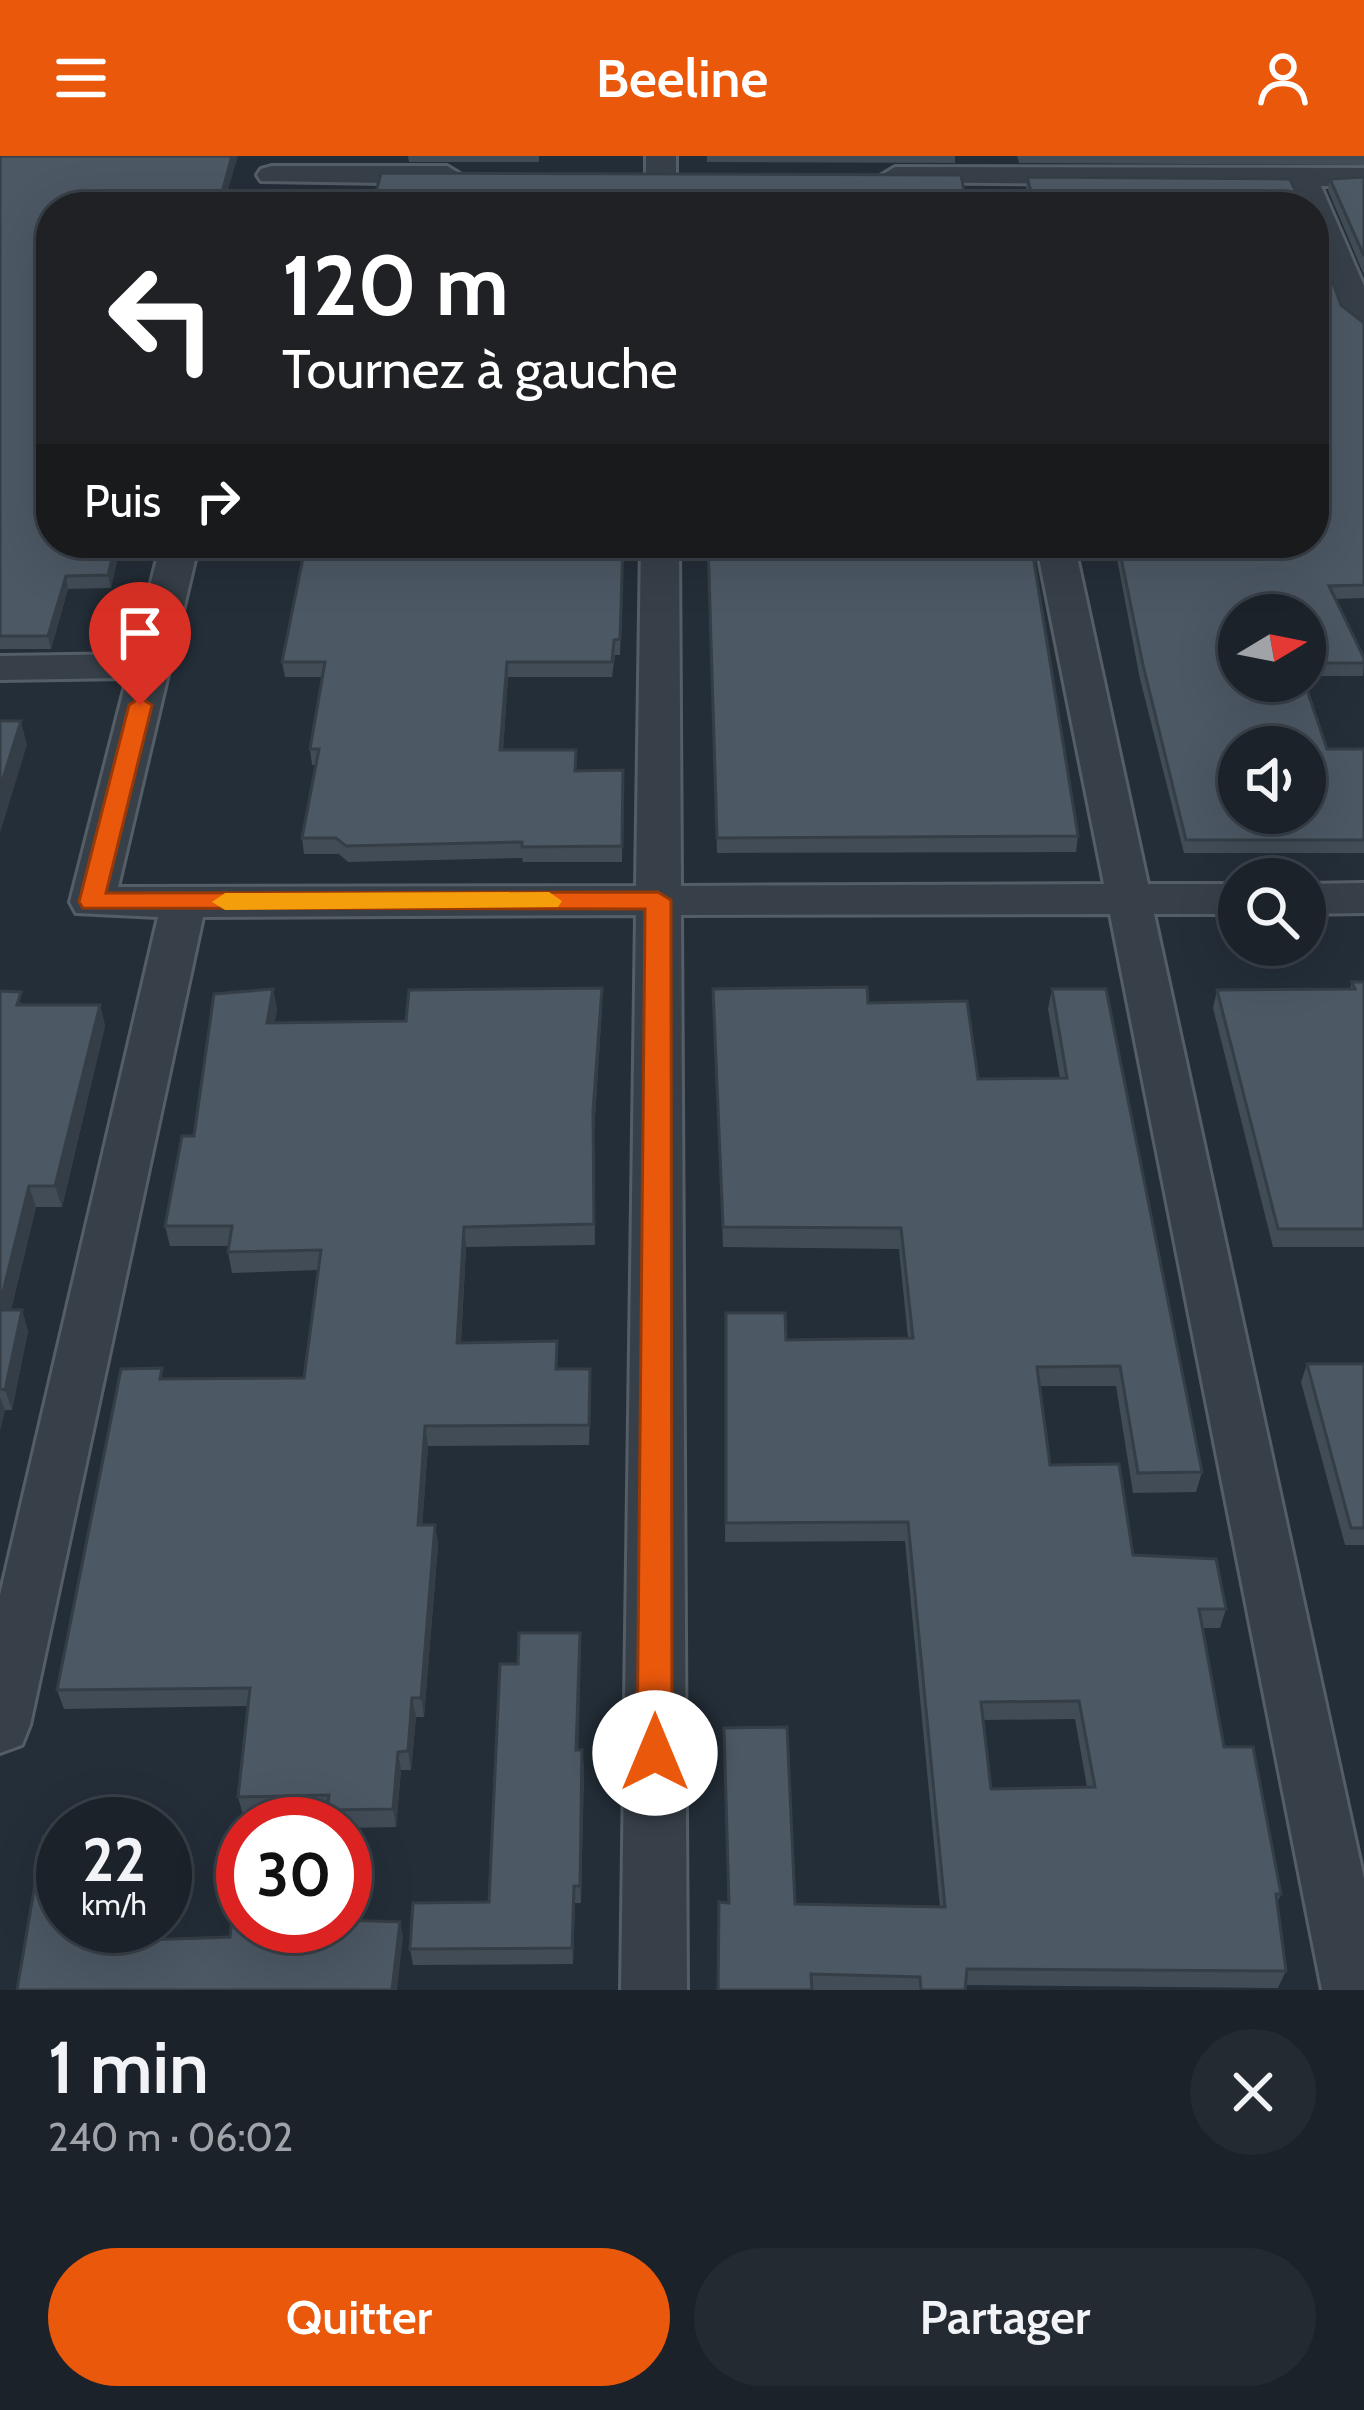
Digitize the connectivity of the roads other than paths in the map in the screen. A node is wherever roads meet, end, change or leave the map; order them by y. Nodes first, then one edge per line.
1 (274, 166) edge
2 (478, 176) edge
3 (866, 176) edge
4 (1302, 177) junction
5 (1364, 177) edge
6 (982, 192) edge
7 (1308, 192) edge
8 (1329, 241) edge
9 (1364, 324) edge
10 (176, 558) edge
11 (660, 558) edge
12 (1058, 558) edge
13 (150, 666) junction
14 (0, 668) edge
15 (1326, 898) edge
16 (1364, 898) edge
17 (1129, 899) junction
18 (1218, 899) edge
19 (658, 900) junction
20 (184, 902) junction
21 (0, 1725) edge
22 (654, 1990) edge
23 (1354, 1990) edge

1 - 2 street
3 - 6 street
4 - 5 street
4 - 6 street
4 - 7 street
8 - 9 street
10 - 13 street
11 - 19 street
12 - 17 street
13 - 14 street
13 - 20 street
15 - 16 street
17 - 18 street
17 - 19 street
17 - 23 street
19 - 20 street
19 - 22 street
20 - 21 street

